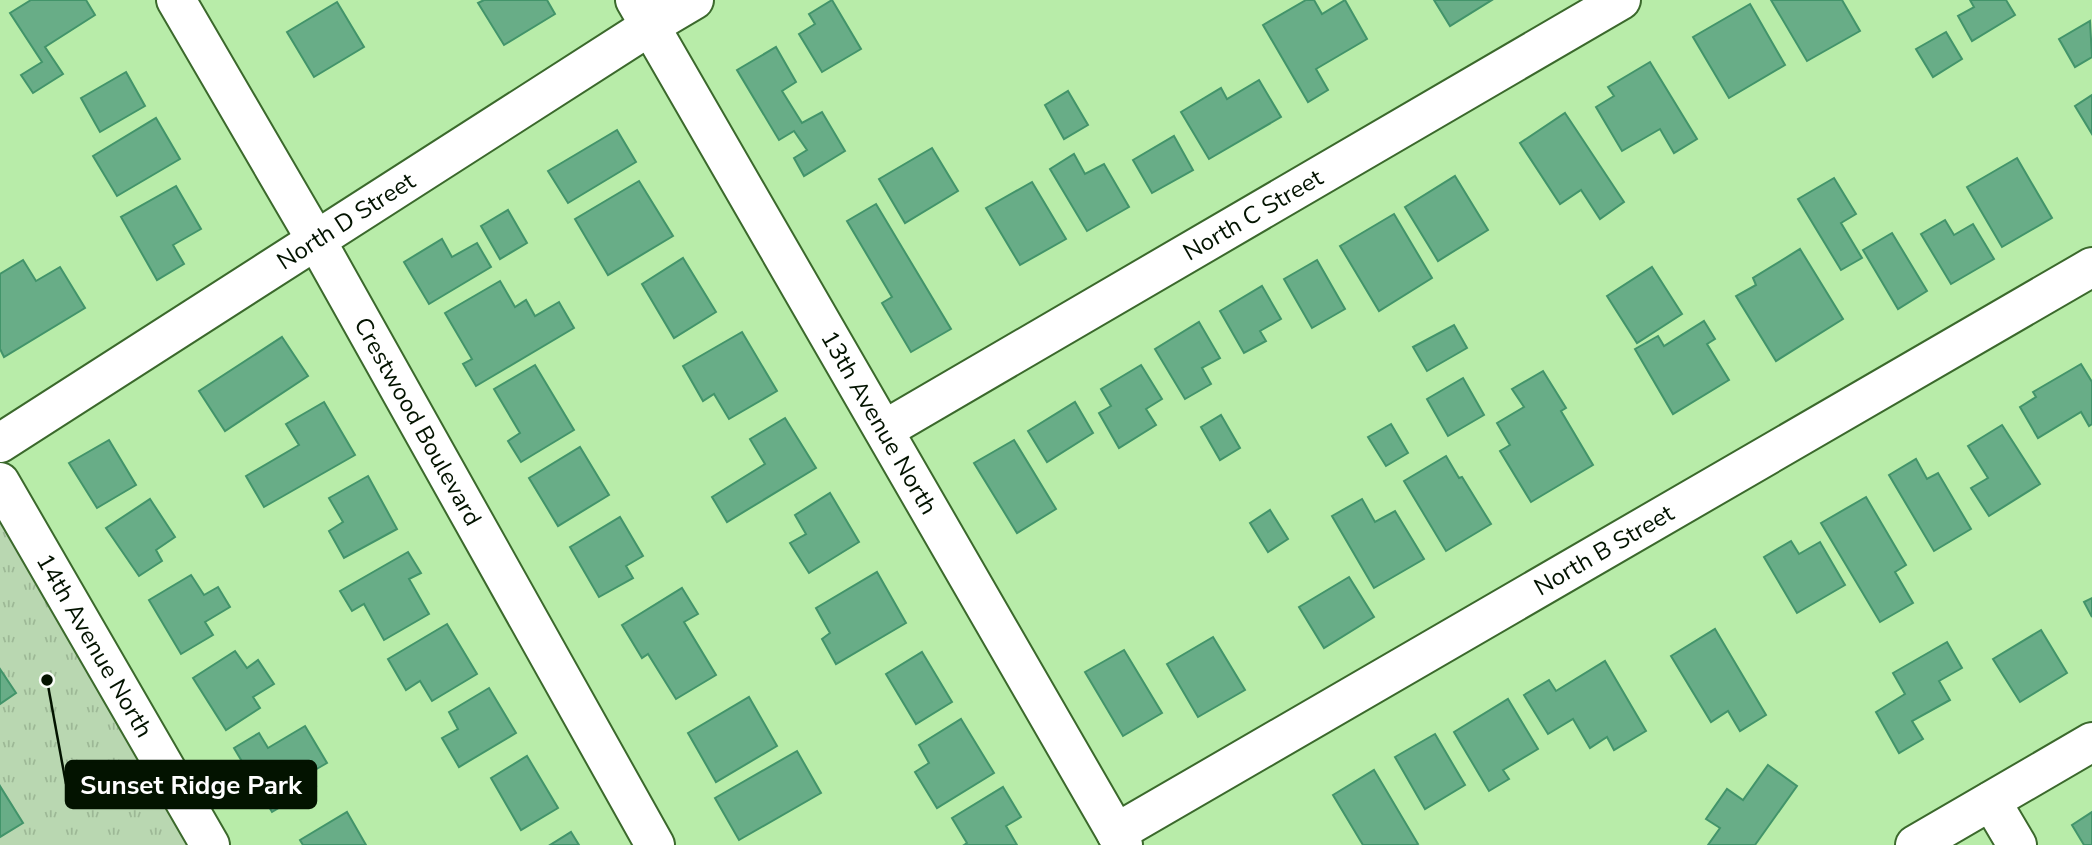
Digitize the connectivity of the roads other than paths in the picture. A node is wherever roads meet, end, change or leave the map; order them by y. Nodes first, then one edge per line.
1 (176, 0) edge
2 (694, 0) edge
3 (1621, 0) edge
4 (643, 13) edge
5 (316, 240) junction
6 (2092, 267) edge
7 (884, 430) junction
8 (0, 443) edge
9 (0, 482) edge
10 (2092, 742) edge
11 (1991, 801) junction
12 (1120, 839) edge
13 (210, 845) edge
14 (655, 845) edge
15 (1915, 845) edge
16 (2017, 845) edge

1 - 5 street, Crestwood Boulevard
2 - 4 street, North D Street
3 - 7 street, North C Street
4 - 5 street, North D Street
4 - 7 street, 13th Avenue North
5 - 8 street, North D Street
5 - 14 street, Crestwood Boulevard
6 - 12 street, North B Street
7 - 12 street, 13th Avenue North
9 - 13 street, 14th Avenue North
10 - 11 street
11 - 15 street
11 - 16 street

